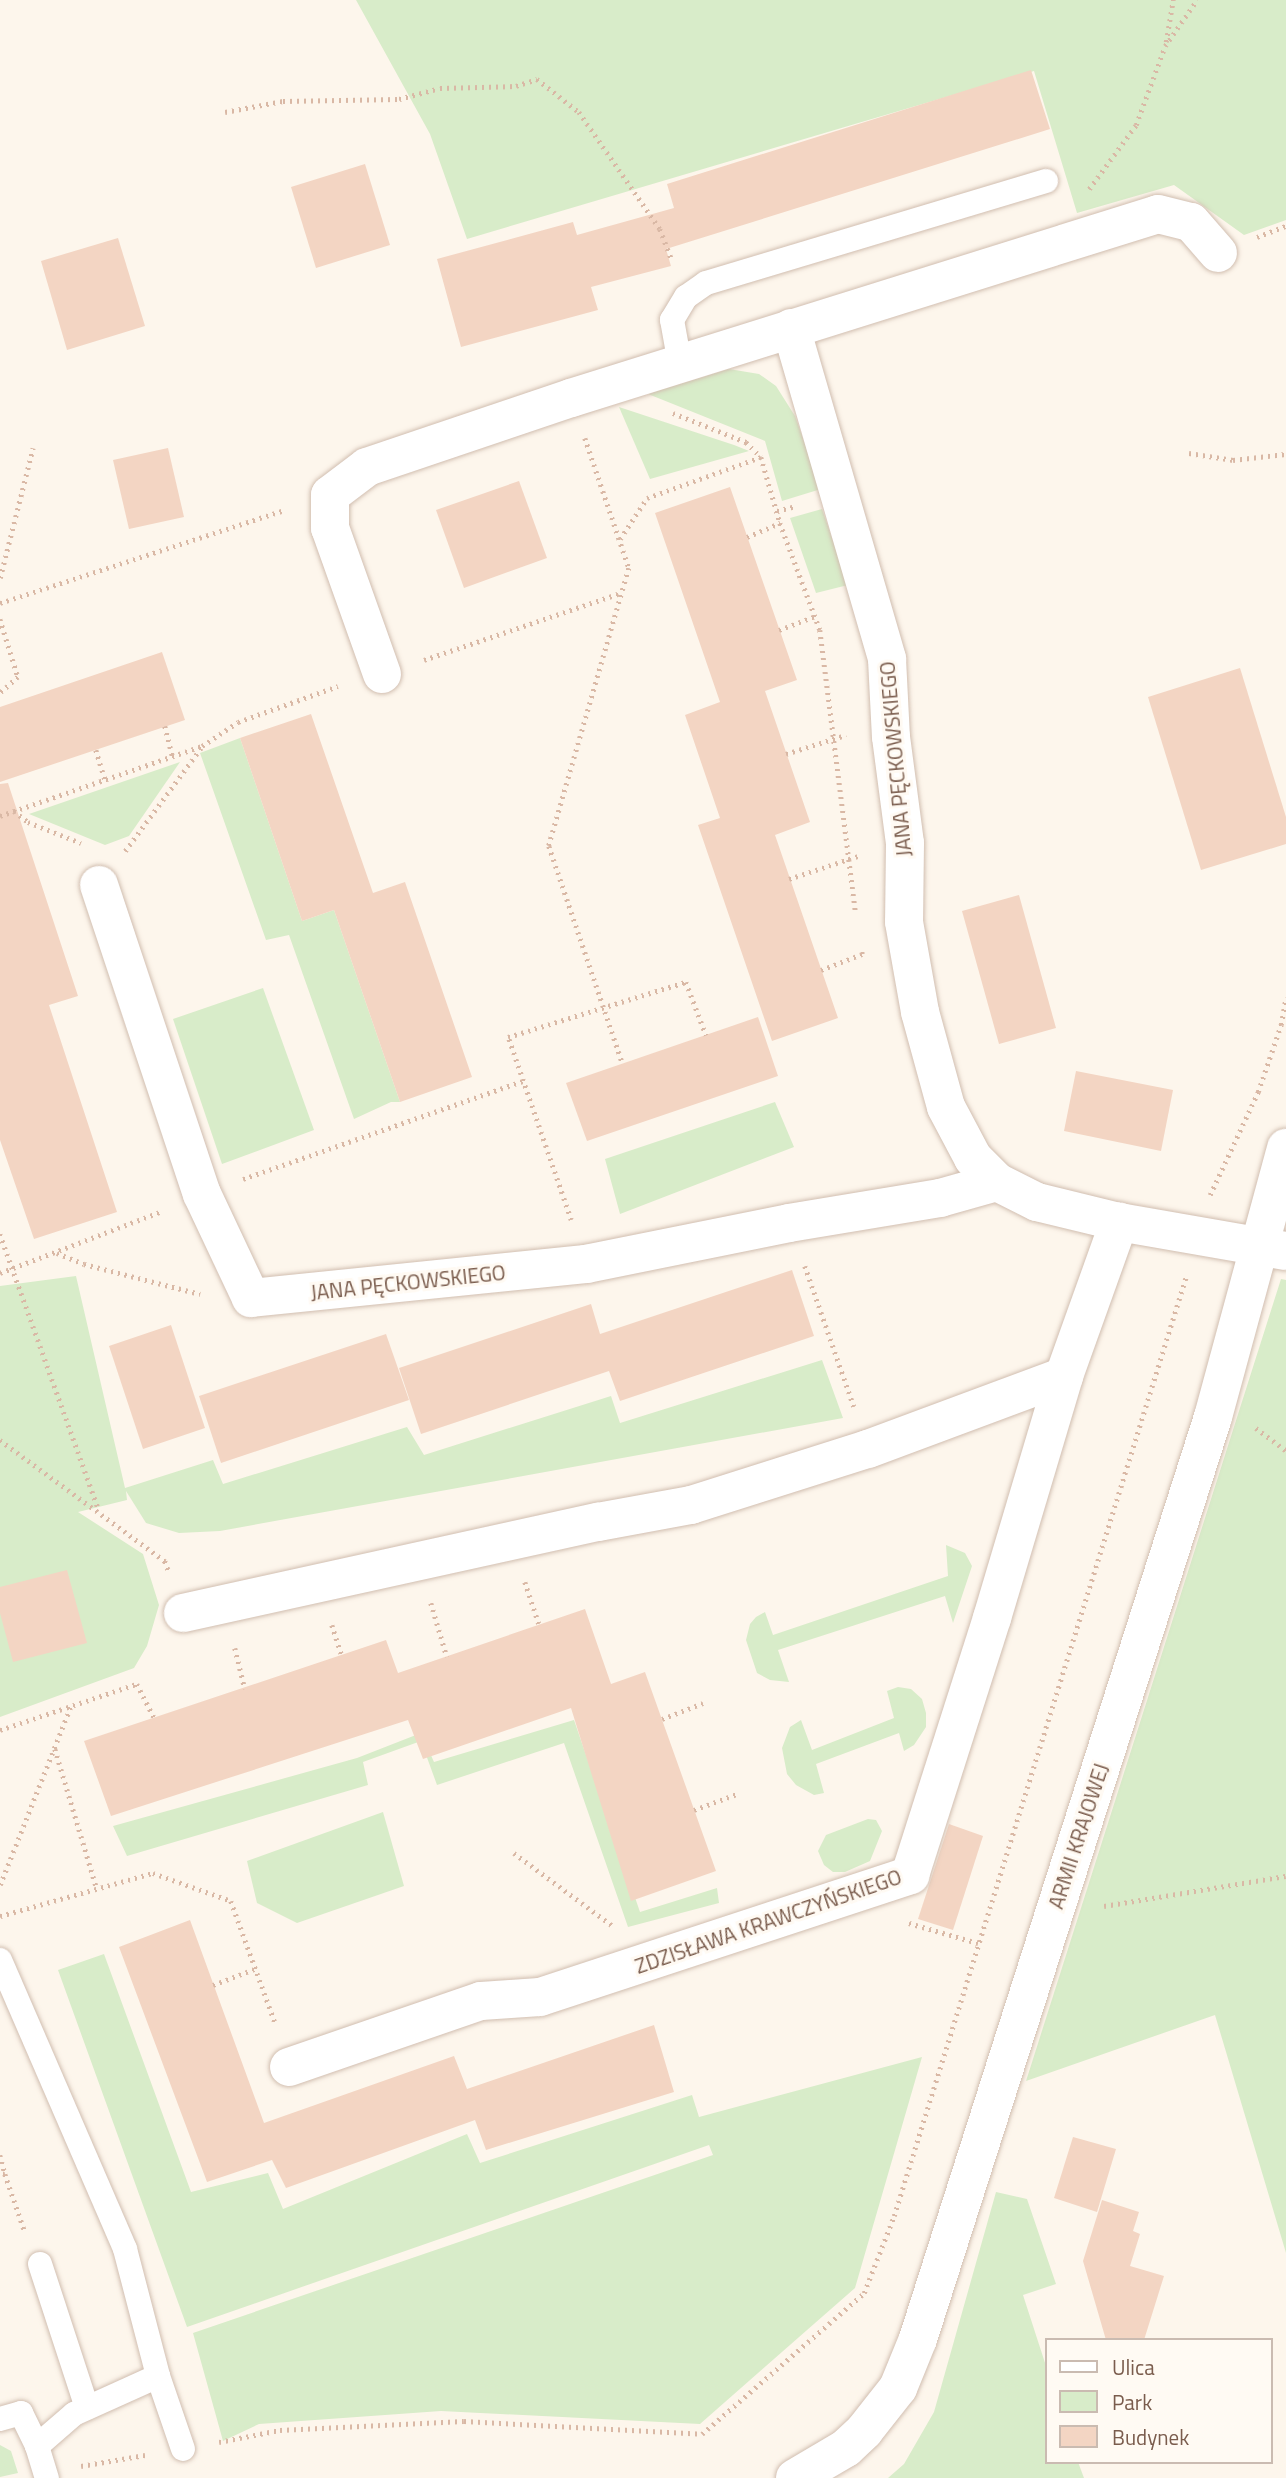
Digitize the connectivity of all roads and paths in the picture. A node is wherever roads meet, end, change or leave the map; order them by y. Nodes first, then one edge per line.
1 (1173, 0) edge
2 (1197, 0) edge
3 (1165, 46) junction
4 (225, 112) dead end
5 (1046, 181) dead end
6 (1042, 252) junction
7 (1218, 253) dead end
8 (686, 297) junction
9 (791, 328) junction
10 (680, 364) junction
11 (571, 398) junction
12 (671, 412) dead end
13 (33, 448) dead end
14 (1189, 453) dead end
15 (1286, 454) edge
16 (761, 457) junction
17 (330, 495) junction
18 (780, 523) junction
19 (747, 537) dead end
20 (620, 539) junction
21 (0, 578) edge
22 (622, 593) junction
23 (0, 604) edge
24 (815, 616) junction
25 (0, 620) edge
26 (779, 629) dead end
27 (382, 674) junction
28 (0, 693) edge
29 (165, 726) dead end
30 (834, 738) junction
31 (202, 746) junction
32 (96, 750) dead end
33 (786, 754) dead end
34 (173, 757) junction
35 (106, 782) junction
36 (14, 811) junction
37 (0, 816) edge
38 (849, 858) junction
39 (789, 879) dead end
40 (99, 885) junction
41 (858, 927) dead end
42 (860, 940) dead end
43 (821, 970) dead end
44 (604, 1006) junction
45 (706, 1035) dead end
46 (623, 1064) dead end
47 (523, 1081) junction
48 (1286, 1148) edge
49 (996, 1182) junction
50 (202, 1194) junction
51 (1119, 1222) junction
52 (789, 1223) junction
53 (0, 1234) edge
54 (1272, 1248) edge
55 (56, 1253) junction
56 (586, 1264) junction
57 (12, 1268) junction
58 (0, 1273) edge
59 (251, 1298) junction
60 (1064, 1376) junction
61 (855, 1411) dead end
62 (0, 1440) edge
63 (99, 1511) junction
64 (523, 1574) dead end
65 (428, 1595) dead end
66 (183, 1613) joint
67 (329, 1618) dead end
68 (539, 1624) dead end
69 (232, 1639) dead end
70 (342, 1657) dead end
71 (447, 1657) dead end
72 (245, 1689) dead end
73 (703, 1703) dead end
74 (71, 1706) junction
75 (154, 1718) dead end
76 (662, 1719) dead end
77 (0, 1730) edge
78 (55, 1748) junction
79 (737, 1794) dead end
80 (694, 1810) dead end
81 (514, 1853) dead end
82 (1286, 1876) edge
83 (0, 1885) edge
84 (97, 1889) junction
85 (1096, 1907) dead end
86 (0, 1916) edge
87 (905, 1922) dead end
88 (978, 1942) dead end
89 (662, 1955) junction
90 (0, 1959) edge
91 (257, 1968) junction
92 (214, 1984) dead end
93 (289, 2067) joint
94 (0, 2155) edge
95 (2, 2175) edge
96 (25, 2233) dead end
97 (40, 2264) dead end
98 (158, 2376) junction
99 (87, 2408) junction
100 (0, 2419) edge
101 (37, 2446) junction
102 (183, 2449) dead end
103 (47, 2478) edge
104 (795, 2478) edge

1 - 3 path
2 - 3 path
3 - 6 path
4 - 8 path
5 - 8 lane
6 - 7 street
6 - 9 street
8 - 10 lane
9 - 10 street
9 - 49 street, JANA PĘCKOWSKIEGO
10 - 11 street
11 - 17 street
11 - 20 path
12 - 16 path
13 - 21 path
14 - 15 path
16 - 18 path
16 - 20 path
17 - 23 path
17 - 27 street
18 - 19 path
18 - 24 path
20 - 22 path
22 - 27 path
22 - 44 path
24 - 26 path
24 - 30 path
25 - 28 path
27 - 31 path
29 - 34 path
30 - 33 path
30 - 38 path
31 - 34 path
31 - 40 path
32 - 35 path
34 - 35 path
35 - 36 path
36 - 37 path
36 - 40 path
38 - 39 path
38 - 41 path
40 - 50 street
42 - 43 path
44 - 45 path
44 - 46 path
44 - 47 path
47 - 50 path
47 - 56 path
48 - 54 street, ARMII KRAJOWEJ
49 - 51 street, JANA PĘCKOWSKIEGO
49 - 52 street, JANA PĘCKOWSKIEGO
50 - 55 path
50 - 59 street
51 - 54 street, JANA PĘCKOWSKIEGO
51 - 60 street, ZDZISŁAWA KRAWCZYŃSKIEGO
52 - 56 street, JANA PĘCKOWSKIEGO
52 - 61 path
53 - 57 path
54 - 104 street, ARMII KRAJOWEJ
55 - 57 path
55 - 59 path
56 - 59 street, JANA PĘCKOWSKIEGO
57 - 58 path
57 - 63 path
60 - 66 street
60 - 89 street, ZDZISŁAWA KRAWCZYŃSKIEGO
62 - 63 path
63 - 66 path
64 - 68 path
65 - 71 path
67 - 70 path
69 - 72 path
73 - 76 path
74 - 75 path
74 - 77 path
74 - 78 path
78 - 83 path
78 - 84 path
79 - 80 path
81 - 89 path
82 - 85 path
84 - 86 path
84 - 91 path
87 - 88 path
89 - 93 street, ZDZISŁAWA KRAWCZYŃSKIEGO
90 - 98 lane
91 - 92 path
91 - 93 path
94 - 95 path
95 - 96 path
97 - 99 lane
98 - 99 lane
98 - 102 lane
99 - 101 lane
100 - 101 lane
101 - 103 lane

